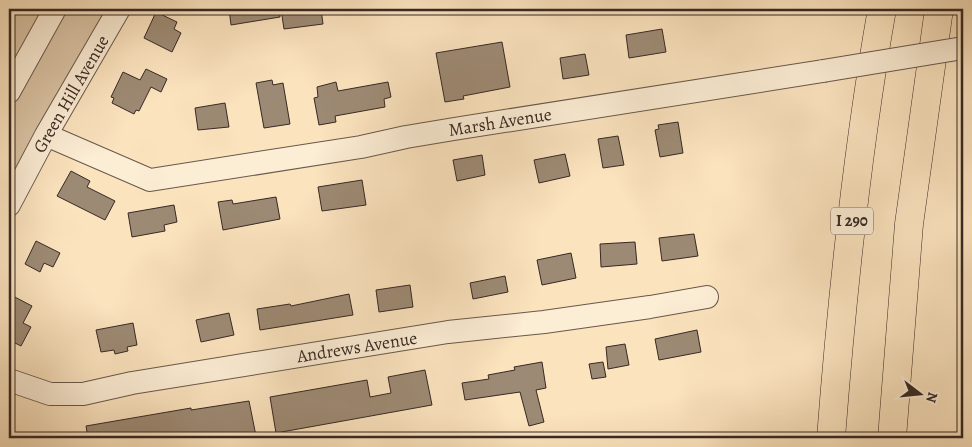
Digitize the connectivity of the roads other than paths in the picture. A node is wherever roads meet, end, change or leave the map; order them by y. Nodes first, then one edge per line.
1 (55, 9) edge
2 (119, 9) edge
3 (882, 9) edge
4 (939, 9) edge
5 (963, 48) edge
6 (9, 92) edge
7 (46, 135) junction
8 (9, 205) edge
9 (707, 297) dead end
10 (9, 380) edge
11 (892, 433) edge
12 (831, 436) edge

1 - 6 street
2 - 7 street, Green Hill Avenue
3 - 12 highway, I 290
4 - 11 highway
5 - 7 street, Marsh Avenue, bridge
7 - 8 street, Green Hill Avenue
9 - 10 street, Andrews Avenue

